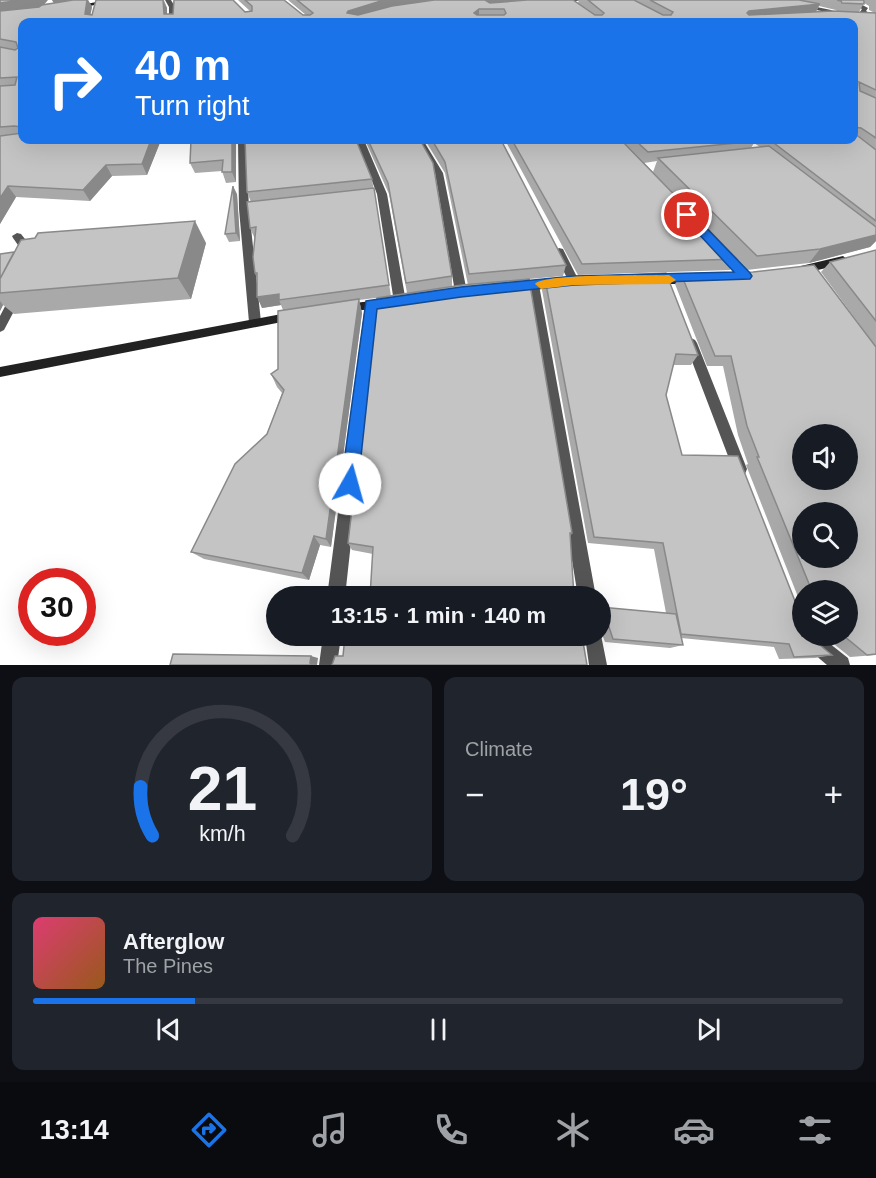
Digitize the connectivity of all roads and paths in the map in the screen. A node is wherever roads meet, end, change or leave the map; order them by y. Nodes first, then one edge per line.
1 (116, 0) edge
2 (168, 0) edge
3 (579, 0) edge
4 (849, 0) edge
5 (568, 1) edge
6 (549, 3) edge
7 (97, 5) edge
8 (797, 5) edge
9 (575, 7) edge
10 (63, 9) edge
11 (819, 17) edge
12 (841, 17) junction
13 (172, 18) edge
14 (852, 18) edge
15 (863, 18) edge
16 (875, 18) edge
17 (242, 144) edge
18 (362, 144) edge
19 (421, 144) edge
20 (382, 194) junction
21 (371, 196) edge
22 (256, 208) edge
23 (244, 209) junction
24 (17, 236) dead end
25 (553, 241) edge
26 (714, 243) edge
27 (854, 257) edge
28 (34, 259) edge
29 (788, 271) edge
30 (745, 276) edge
31 (712, 278) edge
32 (643, 280) edge
33 (533, 285) junction
34 (502, 288) edge
35 (20, 289) edge
36 (461, 292) edge
37 (371, 305) junction
38 (336, 310) edge
39 (301, 315) edge
40 (255, 321) junction
41 (684, 325) edge
42 (0, 327) edge
43 (0, 372) edge
44 (744, 479) edge
45 (337, 586) edge
46 (585, 586) edge
47 (331, 646) edge
48 (595, 646) edge
49 (820, 646) edge
50 (328, 665) edge
51 (598, 665) edge
52 (841, 665) edge

1 - 7 street
2 - 13 street
3 - 5 street
4 - 16 street
5 - 6 street
5 - 9 street
7 - 10 street
8 - 12 street
11 - 12 street
12 - 14 street
15 - 16 street
17 - 23 street
18 - 20 street
19 - 36 street
20 - 21 street
20 - 37 street
22 - 23 street
23 - 40 street
24 - 28 street
25 - 33 street
26 - 30 street
27 - 29 street
31 - 32 street
33 - 34 street
33 - 46 street
35 - 42 street
37 - 38 street
37 - 45 street
39 - 40 street
40 - 43 street
41 - 44 street
47 - 50 street
48 - 51 street
49 - 52 street

